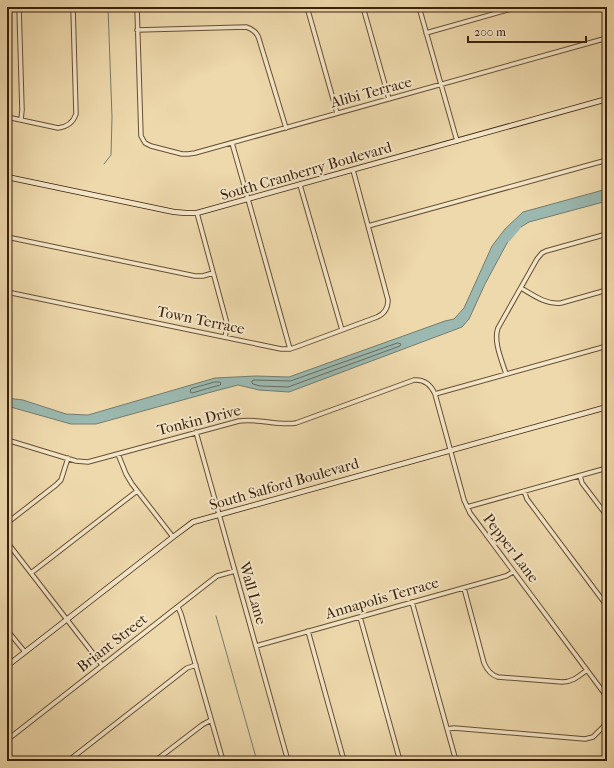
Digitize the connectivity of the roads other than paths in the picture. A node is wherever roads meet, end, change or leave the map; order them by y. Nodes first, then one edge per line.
1 (19, 7) edge
2 (73, 7) edge
3 (136, 7) edge
4 (307, 7) edge
5 (363, 7) edge
6 (419, 7) edge
7 (518, 7) edge
8 (137, 30) junction
9 (426, 33) junction
10 (607, 38) edge
11 (441, 85) junction
12 (389, 99) junction
13 (607, 99) edge
14 (337, 113) junction
15 (7, 117) edge
16 (21, 120) junction
17 (286, 128) junction
18 (457, 141) junction
19 (232, 143) junction
20 (607, 160) edge
21 (353, 170) junction
22 (7, 177) edge
23 (300, 185) junction
24 (248, 199) junction
25 (197, 213) junction
26 (368, 226) junction
27 (607, 234) edge
28 (7, 237) edge
29 (213, 273) junction
30 (521, 288) junction
31 (607, 290) edge
32 (7, 292) edge
33 (342, 330) junction
34 (225, 337) junction
35 (607, 346) edge
36 (290, 349) junction
37 (506, 374) junction
38 (435, 394) junction
39 (607, 407) edge
40 (196, 432) junction
41 (7, 440) edge
42 (450, 450) junction
43 (118, 454) junction
44 (68, 458) junction
45 (607, 468) edge
46 (580, 476) junction
47 (137, 491) junction
48 (524, 491) junction
49 (467, 507) junction
50 (220, 515) junction
51 (607, 516) edge
52 (7, 523) edge
53 (173, 536) junction
54 (7, 542) edge
55 (235, 571) junction
56 (513, 572) junction
57 (31, 573) junction
58 (464, 588) junction
59 (412, 602) junction
60 (607, 606) edge
61 (178, 607) junction
62 (360, 617) junction
63 (66, 619) junction
64 (7, 630) edge
65 (308, 631) junction
66 (256, 646) junction
67 (25, 652) junction
68 (196, 665) junction
69 (7, 666) edge
70 (102, 666) junction
71 (587, 670) junction
72 (607, 697) edge
73 (211, 720) junction
74 (607, 723) edge
75 (447, 729) junction
76 (7, 740) edge
77 (68, 761) edge
78 (155, 761) edge
79 (223, 761) edge
80 (288, 761) edge
81 (344, 761) edge
82 (400, 761) edge
83 (456, 761) edge

1 - 16 street
2 - 16 street
3 - 8 street
4 - 14 street
5 - 12 street
6 - 9 street
7 - 9 street
8 - 17 street
8 - 19 street, Alibi Terrace
9 - 11 street
10 - 11 street, Alibi Terrace
11 - 12 street, Alibi Terrace
11 - 18 street
12 - 14 street, Alibi Terrace
13 - 18 street, South Cranberry Boulevard
14 - 17 street, Alibi Terrace
15 - 16 street
17 - 19 street, Alibi Terrace
18 - 21 street, South Cranberry Boulevard
19 - 24 street
20 - 26 street
21 - 23 street, South Cranberry Boulevard
21 - 26 street
22 - 25 street, South Cranberry Boulevard
23 - 24 street, South Cranberry Boulevard
23 - 33 street
24 - 25 street, South Cranberry Boulevard
24 - 36 street
25 - 29 street
26 - 33 street, Town Terrace
27 - 30 street
28 - 29 street
29 - 34 street
30 - 31 street
30 - 37 street
32 - 34 street, Town Terrace
33 - 36 street, Town Terrace
34 - 36 street, Town Terrace
35 - 37 street
37 - 38 street
38 - 40 street, Tonkin Drive
38 - 42 street, Pepper Lane
39 - 42 street, South Salford Boulevard
40 - 43 street, Tonkin Drive
40 - 50 street, Wall Lane
41 - 44 street, Tonkin Drive
42 - 49 street, Pepper Lane
42 - 50 street, South Salford Boulevard
43 - 44 street, Tonkin Drive
43 - 47 street
44 - 52 street
45 - 46 street
46 - 48 street
46 - 51 street
47 - 53 street
47 - 57 street
48 - 49 street
48 - 60 street
49 - 56 street, Pepper Lane
50 - 53 street, South Salford Boulevard
50 - 55 street, Wall Lane
53 - 63 street, South Salford Boulevard
54 - 57 street
55 - 61 street, Briant Street
55 - 66 street, Wall Lane
56 - 58 street, Annapolis Terrace
56 - 71 street, Pepper Lane
57 - 63 street
58 - 59 street, Annapolis Terrace
58 - 71 street
59 - 62 street, Annapolis Terrace
59 - 75 street
61 - 68 street
61 - 70 street, Briant Street
62 - 65 street, Annapolis Terrace
62 - 82 street
63 - 67 street, South Salford Boulevard
63 - 70 street
64 - 67 street
65 - 66 street, Annapolis Terrace
65 - 81 street
66 - 80 street, Wall Lane
67 - 69 street, South Salford Boulevard
68 - 73 street
68 - 77 street
70 - 76 street, Briant Street
71 - 72 street, Pepper Lane
73 - 78 street
73 - 79 street
74 - 75 street
75 - 83 street

